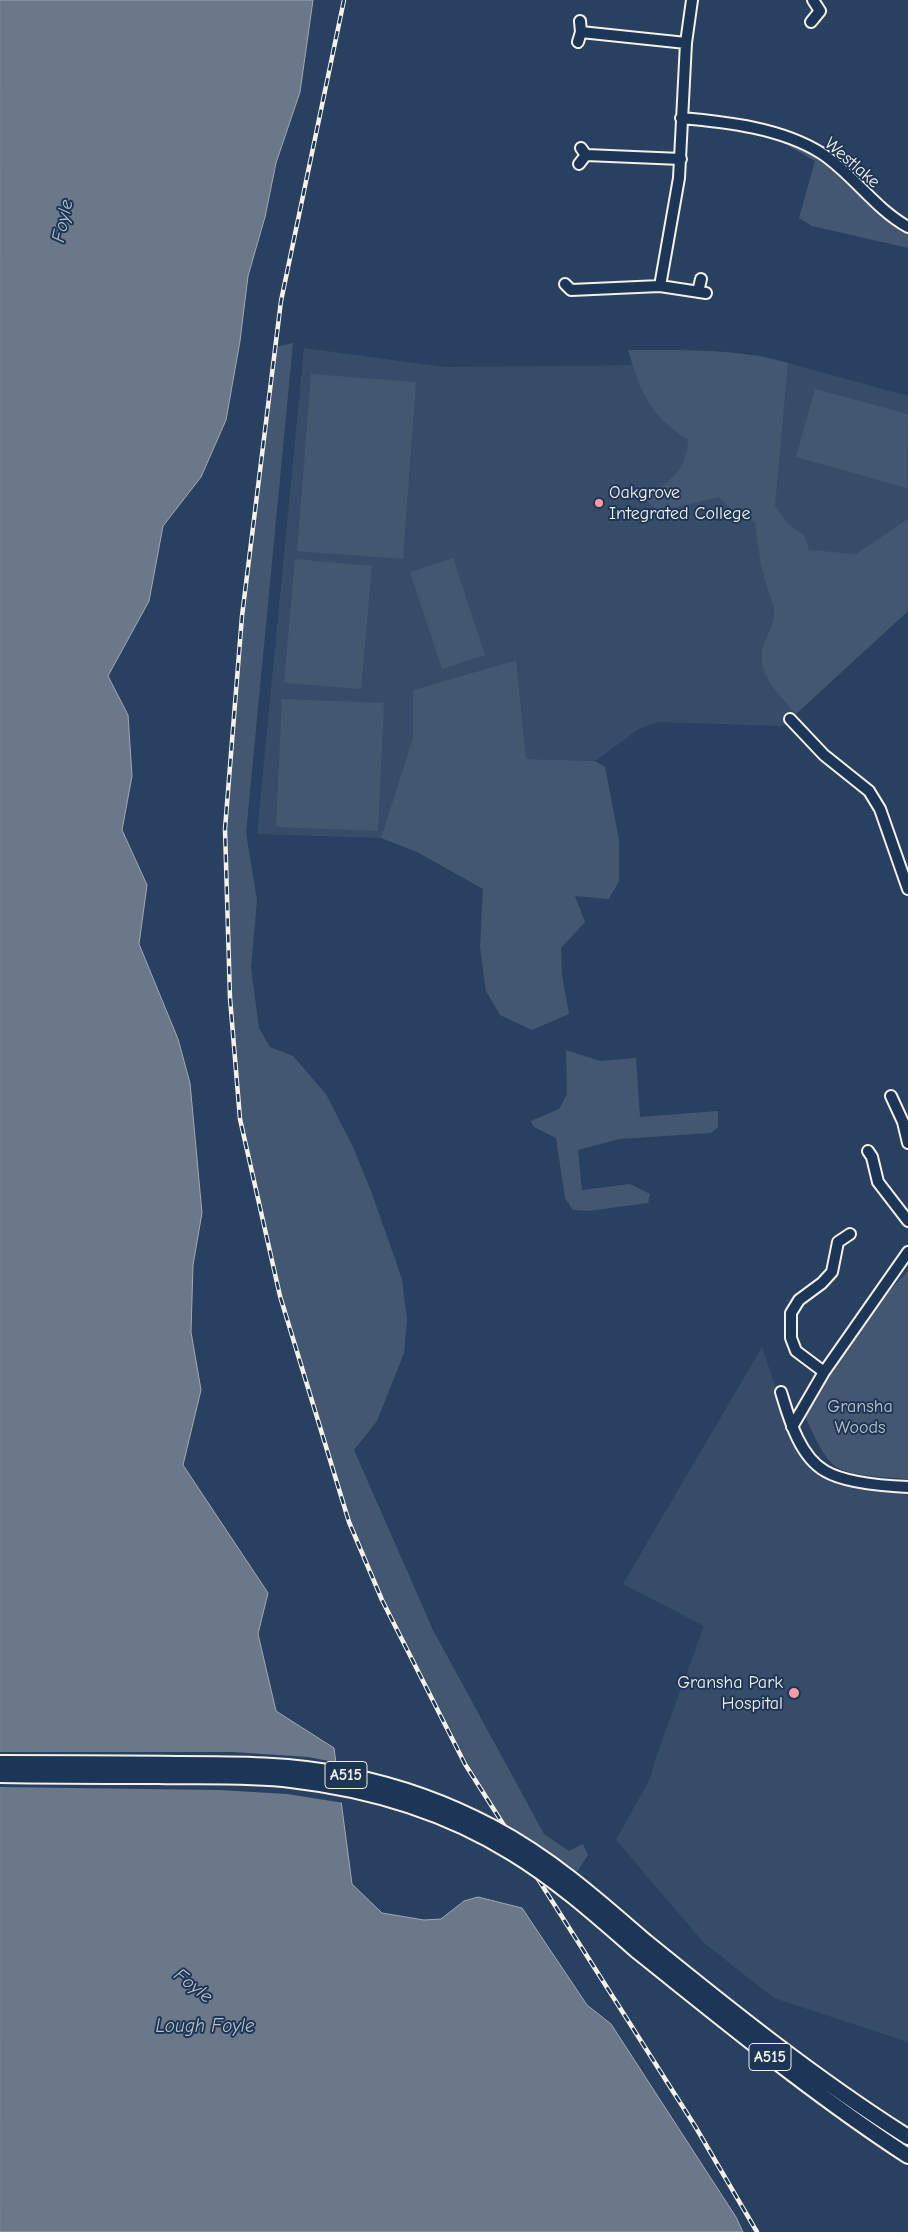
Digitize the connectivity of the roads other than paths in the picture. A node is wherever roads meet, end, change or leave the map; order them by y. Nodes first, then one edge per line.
1 (692, 0) edge
2 (813, 0) edge
3 (811, 22) dead end
4 (580, 32) dead end
5 (686, 43) junction
6 (681, 118) junction
7 (582, 156) dead end
8 (681, 159) junction
9 (908, 227) edge
10 (701, 279) dead end
11 (665, 287) junction
12 (567, 291) dead end
13 (790, 719) dead end
14 (908, 889) edge
15 (891, 1096) dead end
16 (908, 1144) edge
17 (868, 1151) dead end
18 (906, 1214) edge
19 (850, 1234) dead end
20 (908, 1252) edge
21 (824, 1372) junction
22 (781, 1392) dead end
23 (792, 1427) junction
24 (908, 1488) edge
25 (0, 1763) edge
26 (0, 1776) edge
27 (641, 1946) junction
28 (908, 2137) edge
29 (908, 2156) edge

1 - 5 street
2 - 3 street
4 - 5 street
5 - 6 street
6 - 8 street
6 - 9 street, Westlake
7 - 8 street
8 - 11 street
10 - 11 street
11 - 12 street
13 - 14 street
15 - 16 street
17 - 18 street
19 - 21 street
20 - 21 street
21 - 23 street
22 - 23 street
23 - 24 street
25 - 27 highway, A515, bridge
26 - 27 highway, A515, bridge
27 - 28 highway, A515
27 - 29 highway, A515

